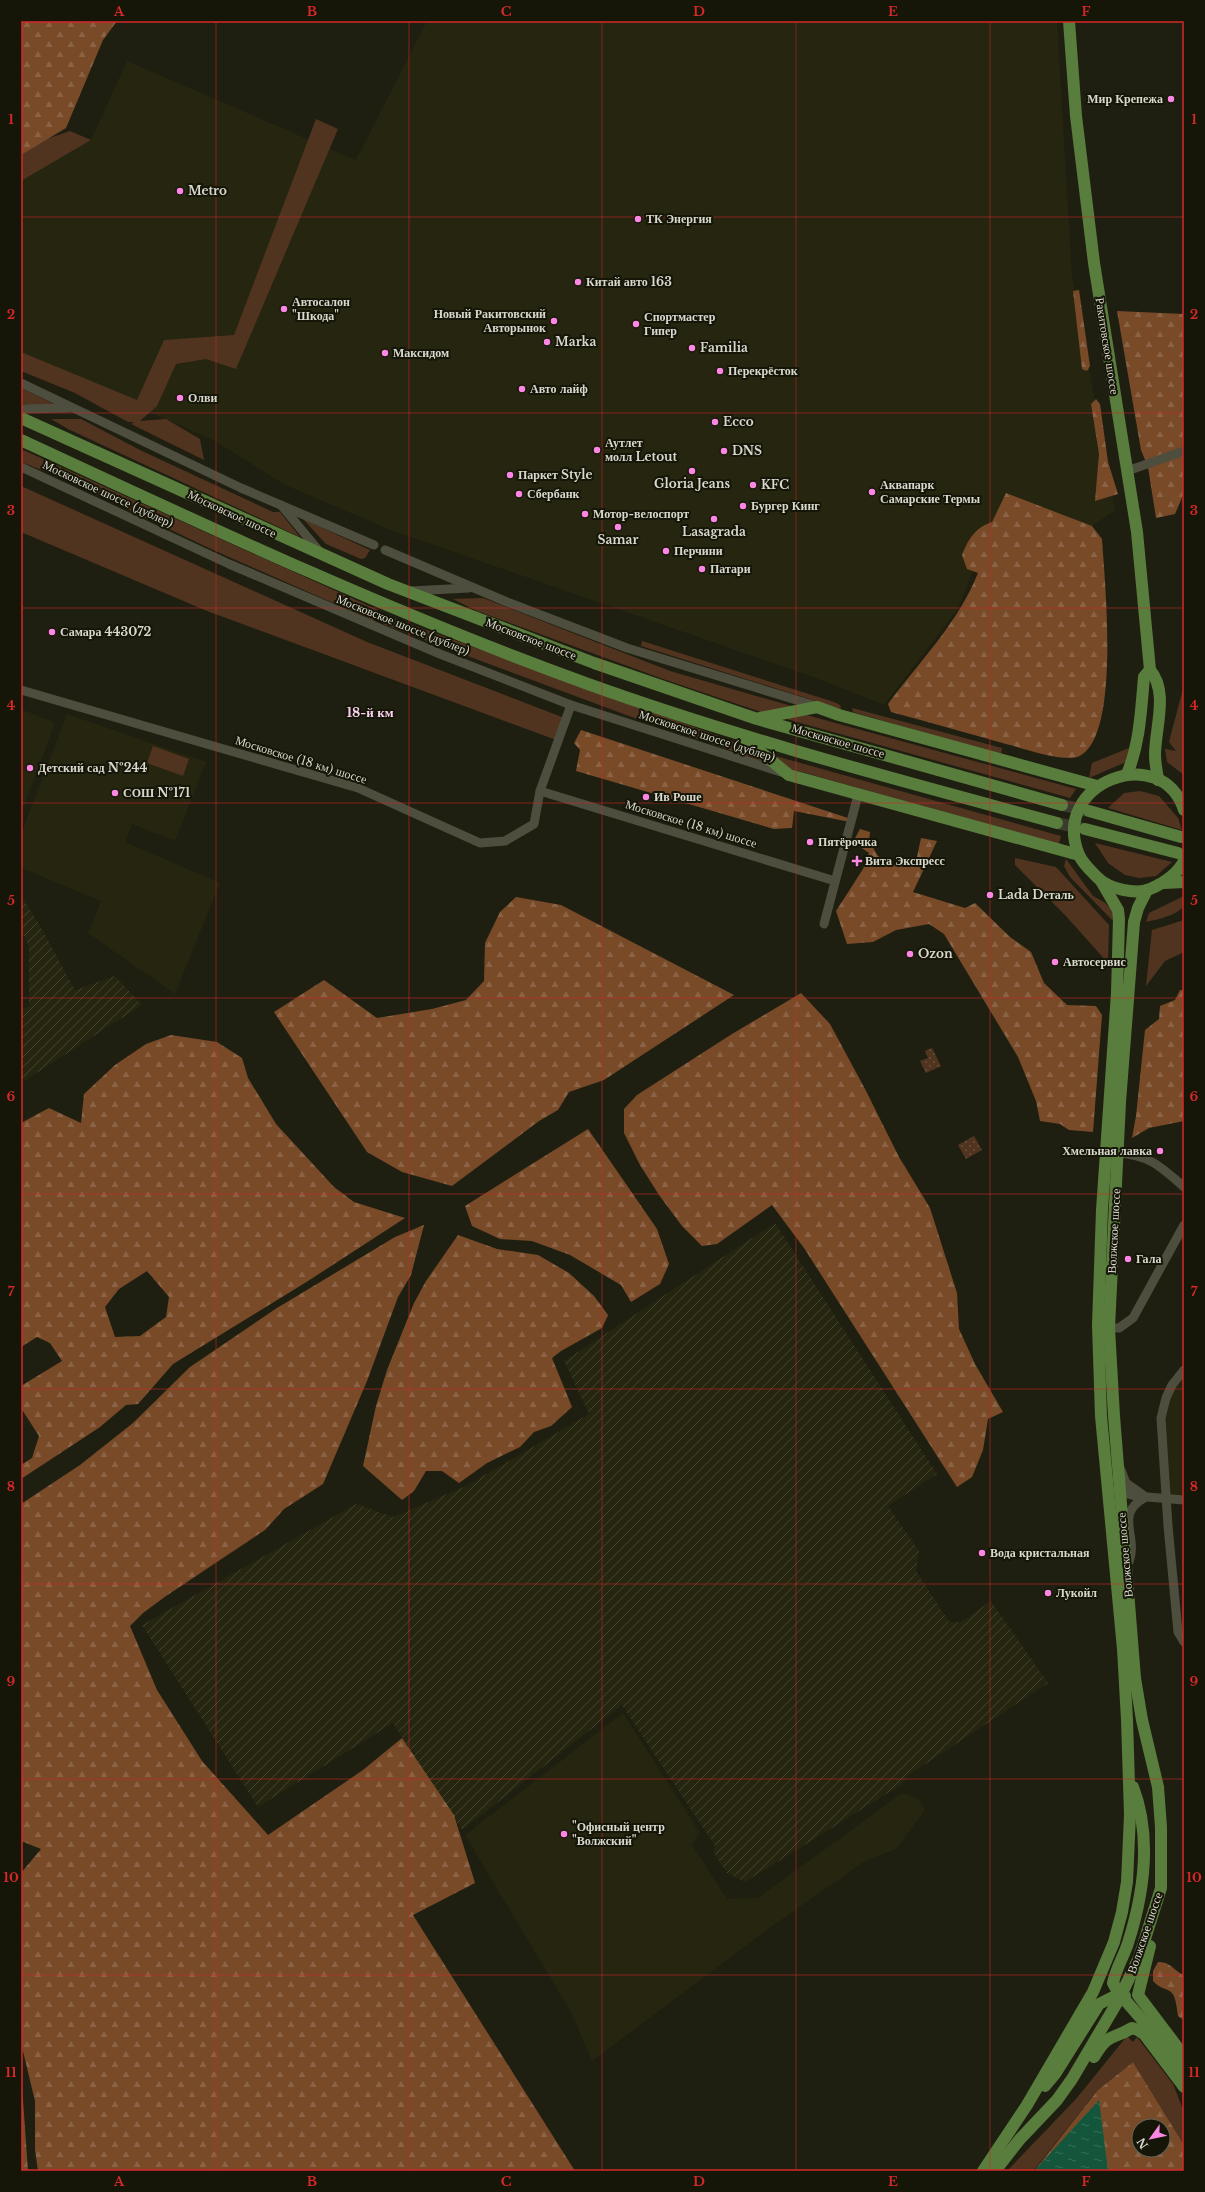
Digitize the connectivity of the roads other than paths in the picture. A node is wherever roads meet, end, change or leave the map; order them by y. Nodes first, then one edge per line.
1 (1069, 21) edge
2 (21, 383) edge
3 (73, 408) junction
4 (21, 409) edge
5 (21, 418) edge
6 (21, 440) edge
7 (1184, 451) edge
8 (21, 468) edge
9 (1127, 471) junction
10 (280, 504) junction
11 (374, 545) dead end
12 (385, 550) dead end
13 (323, 556) junction
14 (369, 575) junction
15 (472, 588) junction
16 (405, 591) junction
17 (359, 594) junction
18 (1150, 670) junction
19 (21, 690) edge
20 (571, 706) junction
21 (817, 707) junction
22 (757, 719) junction
23 (742, 736) junction
24 (1127, 774) junction
25 (789, 775) junction
26 (1158, 780) junction
27 (1097, 786) junction
28 (540, 790) junction
29 (858, 795) junction
30 (1183, 804) edge
31 (1062, 805) tunnel mouth
32 (1089, 812) tunnel mouth
33 (1057, 823) tunnel mouth
34 (1085, 829) tunnel mouth
35 (1182, 836) dead end
36 (1079, 855) junction
37 (1182, 859) edge
38 (835, 881) junction
39 (1101, 881) junction
40 (1164, 882) junction
41 (1184, 882) edge
42 (1147, 890) junction
43 (824, 924) dead end
44 (1118, 1153) junction
45 (1184, 1187) edge
46 (1184, 1225) edge
47 (1109, 1328) junction
48 (1184, 1370) edge
49 (1103, 1442) junction
50 (1117, 1460) junction
51 (1119, 1492) junction
52 (1146, 1497) junction
53 (1166, 1498) junction
54 (1184, 1500) edge
55 (1122, 1513) junction
56 (1109, 1514) junction
57 (1126, 1566) junction
58 (1184, 1642) edge
59 (1130, 1779) junction
60 (1161, 1888) junction
61 (1121, 1996) junction
62 (1134, 2000) junction
63 (1184, 2056) edge
64 (1184, 2064) edge
65 (1184, 2074) edge
66 (1072, 2079) junction
67 (1184, 2087) edge
68 (1027, 2105) junction
69 (983, 2171) edge
70 (995, 2171) edge

1 - 9 main road, Ракитовское шоссе
2 - 3 street
3 - 4 street
3 - 10 street
5 - 13 main road, Московское шоссе
6 - 17 main road, Московское шоссе
7 - 9 street
8 - 20 street, Московское шоссе (дублер)
9 - 18 main road, Ракитовское шоссе
10 - 11 street
10 - 13 street
12 - 15 street
13 - 14 main road, Московское шоссе
14 - 16 main road, Московское шоссе
14 - 17 main road
15 - 16 street
15 - 21 street
16 - 22 main road, Московское шоссе
17 - 23 main road, Московское шоссе
18 - 24 main road, Ракитовское шоссе
18 - 26 main road, Ракитовское шоссе
19 - 28 street, Московское (18 км) шоссе
20 - 25 street, Московское шоссе (дублер)
20 - 28 street, Московское (18 км) шоссе
21 - 22 main road
21 - 27 main road
22 - 31 main road, Московское шоссе
23 - 25 main road
23 - 33 main road, Московское шоссе
24 - 26 main road
24 - 27 main road
25 - 29 main road
26 - 30 main road
27 - 36 main road
28 - 38 street, Московское (18 км) шоссе
29 - 36 main road
29 - 38 street
32 - 35 main road
34 - 37 main road
36 - 39 main road
37 - 40 main road
38 - 43 street
39 - 42 main road
39 - 49 main road, Волжское шоссе
40 - 41 main road
40 - 42 main road
42 - 44 main road, Волжское шоссе
44 - 45 street
44 - 47 main road, Волжское шоссе
46 - 47 street
47 - 50 main road, Волжское шоссе
48 - 53 street
49 - 51 street
49 - 56 main road, Волжское шоссе
50 - 51 main road, Волжское шоссе
50 - 52 street
51 - 52 street
51 - 55 main road, Волжское шоссе
52 - 53 street
52 - 57 street
53 - 54 street
53 - 58 street
55 - 56 main road
55 - 57 main road, Волжское шоссе
56 - 59 main road, Волжское шоссе
57 - 60 main road, Волжское шоссе
59 - 61 main road
59 - 68 main road, Волжское шоссе
60 - 61 main road, Волжское шоссе
60 - 62 main road
60 - 63 main road
61 - 62 main road
61 - 65 main road
61 - 66 main road, Волжское шоссе
61 - 68 main road
62 - 64 main road
66 - 67 main road
66 - 70 main road, Волжское шоссе
68 - 69 main road, Волжское шоссе

